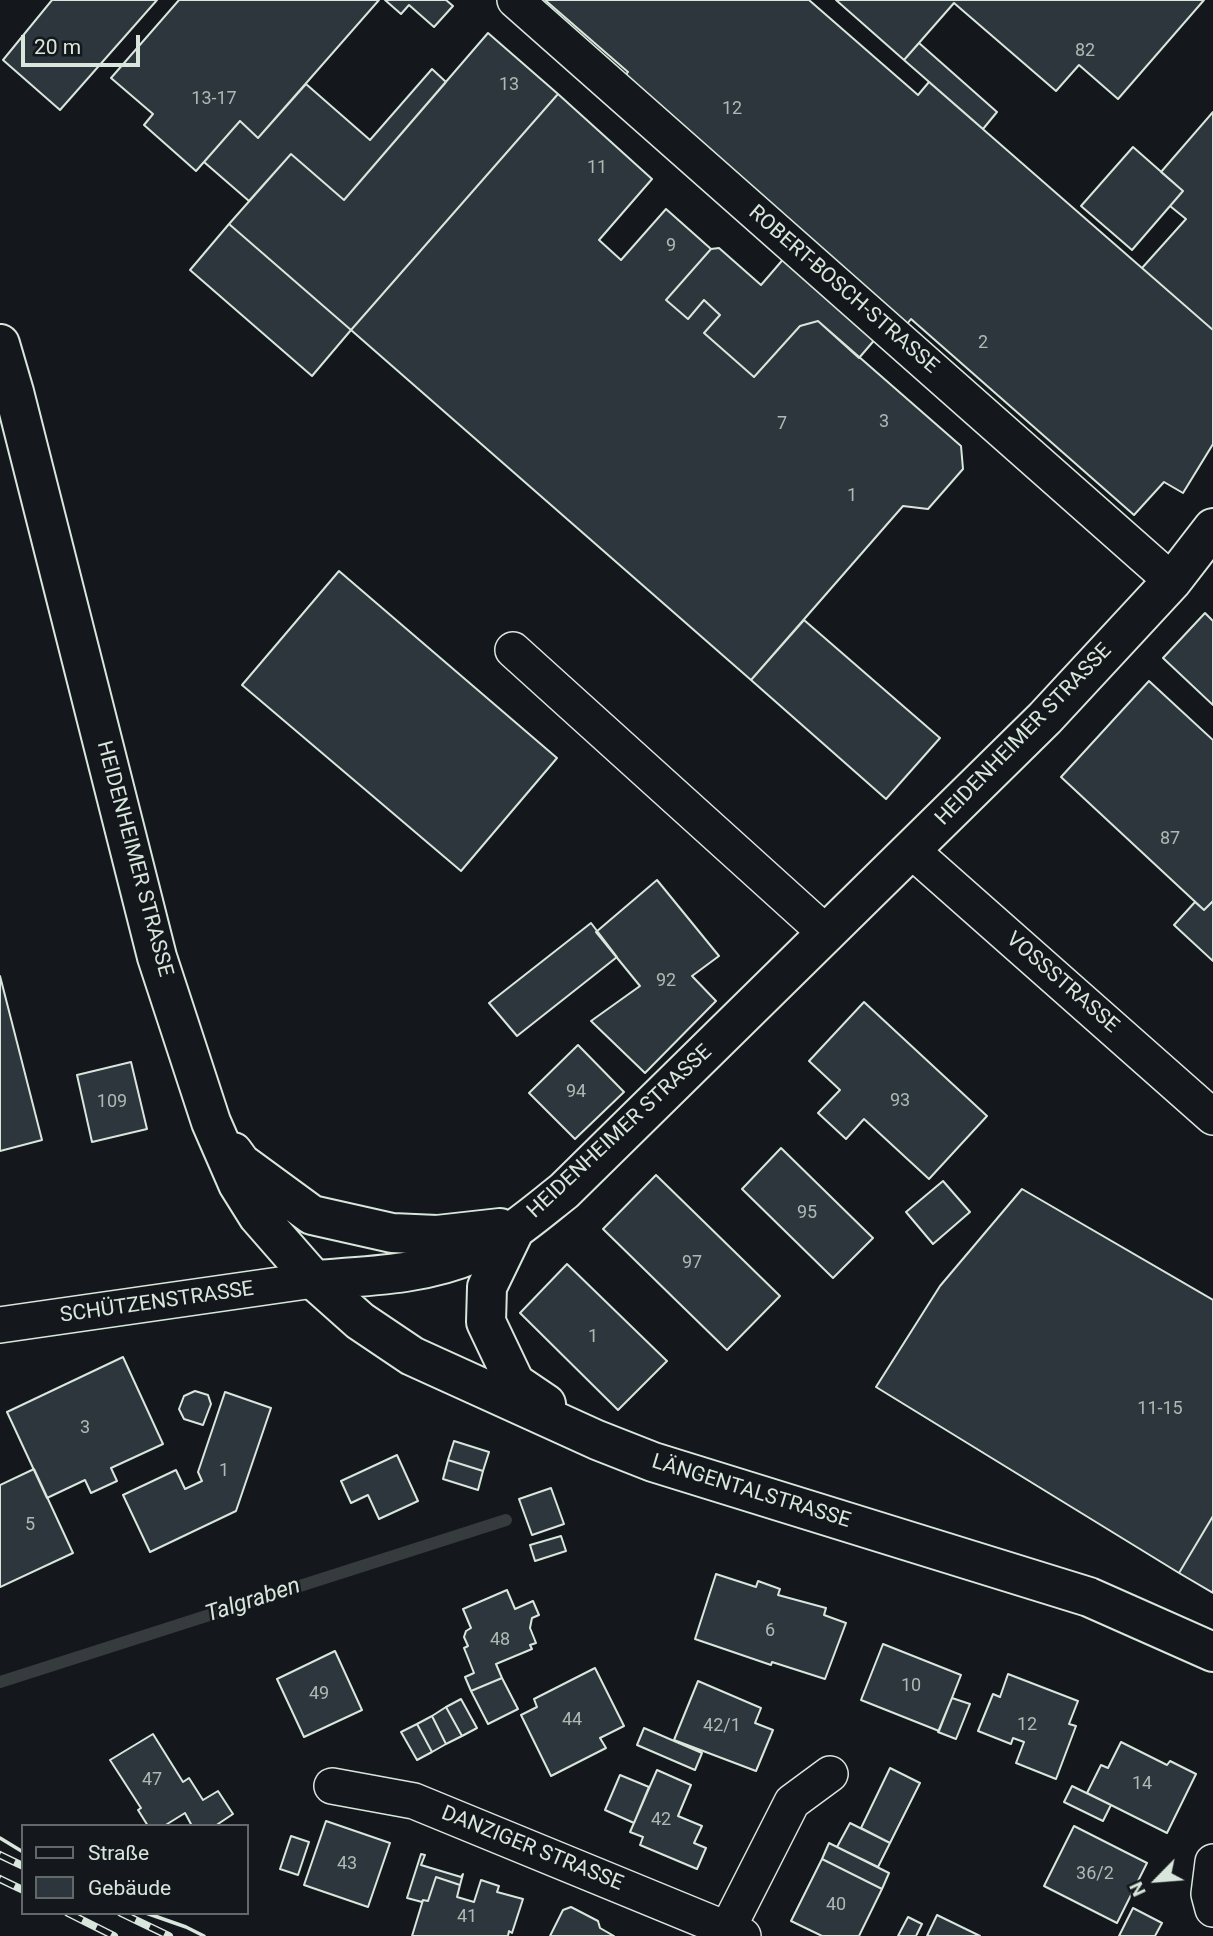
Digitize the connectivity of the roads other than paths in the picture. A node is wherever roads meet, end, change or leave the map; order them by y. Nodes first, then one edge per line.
1 (515, 0) edge
2 (0, 344) edge
3 (1213, 528) edge
4 (1172, 581) junction
5 (513, 650) dead end
6 (911, 850) junction
7 (827, 934) junction
8 (1213, 1117) edge
9 (211, 1122) junction
10 (515, 1229) junction
11 (314, 1280) junction
12 (0, 1325) edge
13 (597, 1440) junction
14 (1213, 1652) edge
15 (830, 1774) dead end
16 (332, 1786) dead end
17 (1213, 1862) edge
18 (1213, 1909) edge
19 (735, 1932) edge

1 - 4 street, ROBERT-BOSCH-STRASSE
2 - 9 main road, HEIDENHEIMER STRASSE
3 - 4 main road, HEIDENHEIMER STRASSE
4 - 6 main road, HEIDENHEIMER STRASSE
5 - 7 street
6 - 7 main road, HEIDENHEIMER STRASSE
6 - 8 street, VOSSSTRASSE
7 - 10 main road, HEIDENHEIMER STRASSE
9 - 10 main road
9 - 11 main road, HEIDENHEIMER STRASSE
10 - 11 main road, HEIDENHEIMER STRASSE
10 - 13 main road
11 - 12 street, SCHÜTZENSTRASSE
11 - 13 main road, LÄNGENTALSTRASSE
13 - 14 main road, LÄNGENTALSTRASSE
15 - 19 street, DANZIGER STRASSE
16 - 19 street, DANZIGER STRASSE
17 - 18 street

